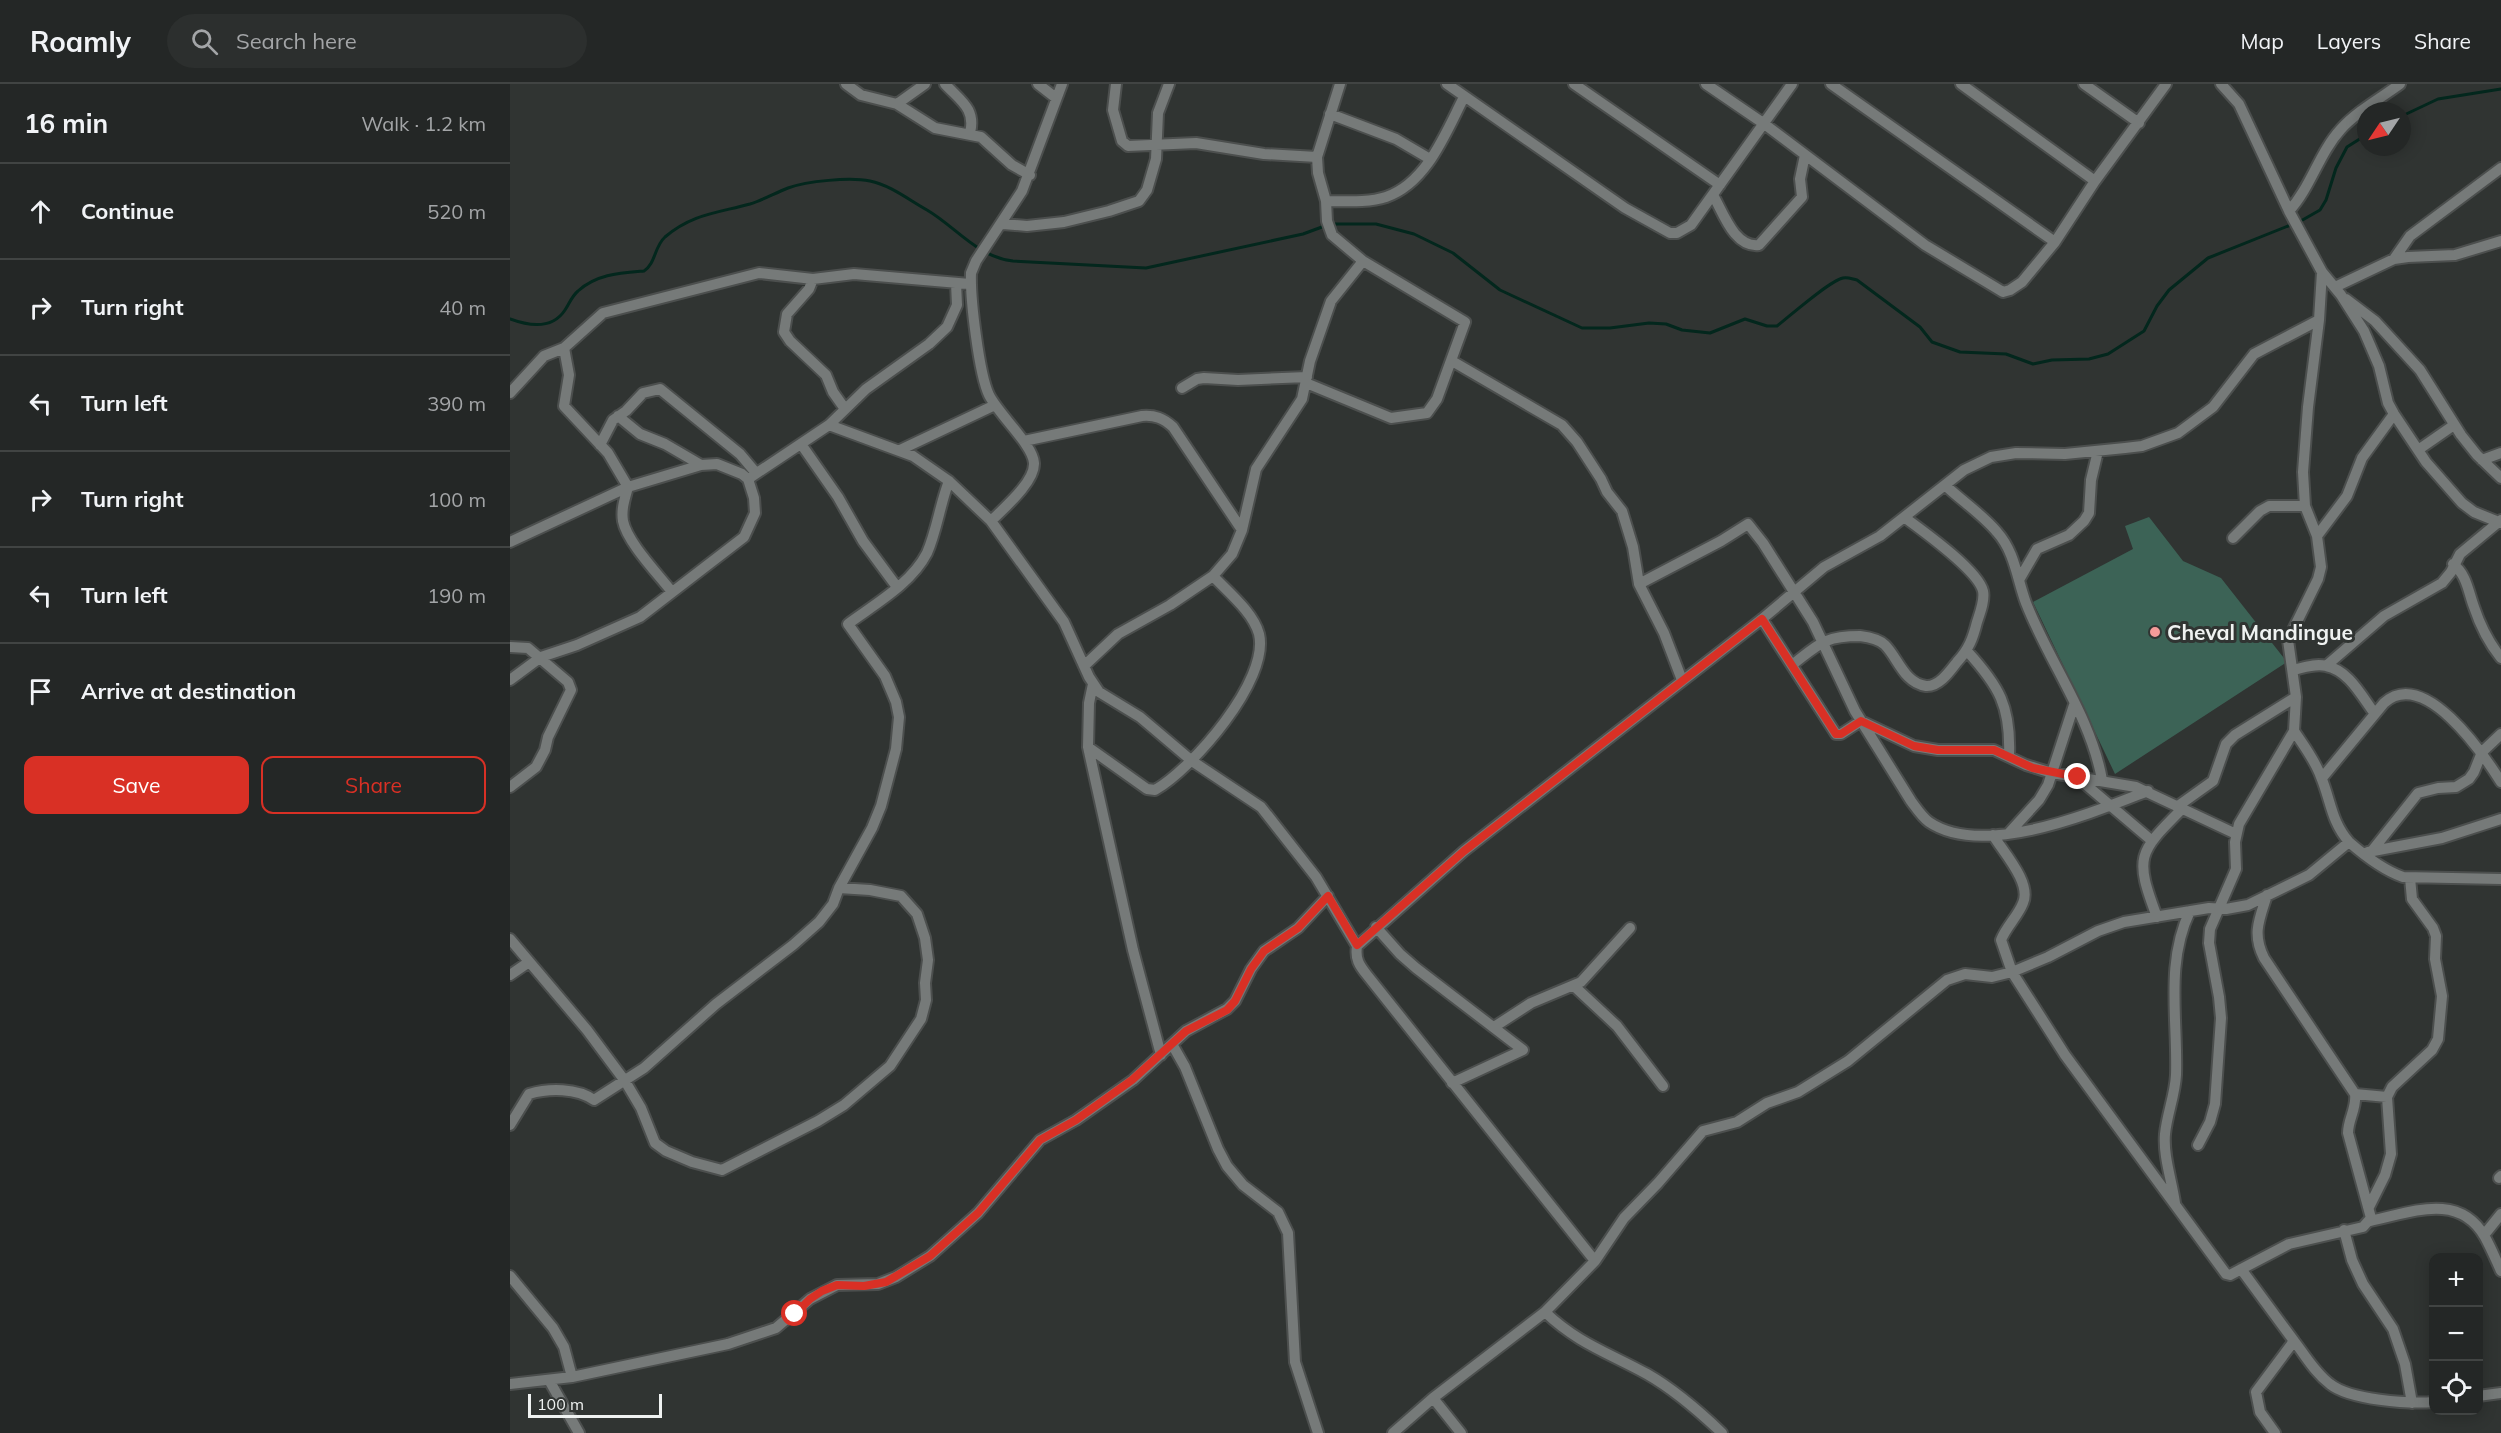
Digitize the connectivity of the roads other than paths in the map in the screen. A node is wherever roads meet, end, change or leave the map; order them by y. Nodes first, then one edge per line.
1 (846, 84) edge
2 (925, 84) edge
3 (945, 84) edge
4 (1038, 84) edge
5 (1062, 84) edge
6 (1116, 84) edge
7 (1169, 84) edge
8 (1340, 84) edge
9 (1447, 84) edge
10 (1574, 84) edge
11 (1706, 84) edge
12 (1792, 84) edge
13 (1831, 84) edge
14 (1961, 84) edge
15 (2084, 84) edge
16 (2166, 84) edge
17 (2221, 84) edge
18 (2400, 84) edge
19 (1464, 97) junction
20 (1056, 98) junction
21 (897, 104) junction
22 (1330, 114) junction
23 (1763, 123) junction
24 (2139, 123) junction
25 (970, 133) junction
26 (1157, 146) junction
27 (1805, 155) junction
28 (1317, 157) junction
29 (1430, 159) junction
30 (2501, 168) edge
31 (1030, 175) junction
32 (2095, 181) junction
33 (1720, 185) junction
34 (1713, 195) junction
35 (1326, 201) junction
36 (2289, 211) junction
37 (1003, 224) junction
38 (2501, 241) edge
39 (2055, 242) junction
40 (2394, 259) junction
41 (1363, 261) junction
42 (2322, 272) junction
43 (813, 279) junction
44 (956, 283) junction
45 (970, 284) junction
46 (2338, 291) junction
47 (2319, 320) junction
48 (564, 348) junction
49 (1452, 361) junction
50 (1306, 380) junction
51 (1182, 388) dead end
52 (510, 393) edge
53 (995, 405) junction
54 (845, 409) junction
55 (2394, 414) junction
56 (618, 416) junction
57 (829, 425) junction
58 (2454, 425) junction
59 (1024, 441) junction
60 (801, 444) junction
61 (600, 445) junction
62 (900, 450) junction
63 (2418, 450) junction
64 (2098, 451) junction
65 (2501, 453) edge
66 (2482, 460) junction
67 (701, 465) junction
68 (752, 476) junction
69 (2501, 478) edge
70 (949, 481) junction
71 (1946, 486) junction
72 (628, 487) junction
73 (2305, 506) junction
74 (1904, 517) junction
75 (991, 521) junction
76 (2500, 522) edge
77 (1242, 530) junction
78 (2317, 536) junction
79 (2233, 538) dead end
80 (510, 542) edge
81 (2453, 564) junction
82 (1213, 576) junction
83 (2019, 580) junction
84 (1639, 584) junction
85 (897, 587) junction
86 (672, 592) junction
87 (1793, 593) junction
88 (1762, 619) junction
89 (1823, 640) junction
90 (510, 648) edge
91 (1967, 651) junction
92 (541, 657) junction
93 (2501, 658) edge
94 (1792, 665) junction
95 (1084, 666) junction
96 (2326, 666) junction
97 (2293, 670) junction
98 (510, 680) edge
99 (1682, 680) junction
100 (1093, 684) junction
101 (2296, 697) junction
102 (2074, 705) junction
103 (2376, 714) junction
104 (1861, 721) junction
105 (2294, 731) junction
106 (2501, 734) edge
107 (1088, 747) junction
108 (2482, 752) junction
109 (2009, 756) junction
110 (1192, 761) junction
111 (2052, 773) junction
112 (2078, 777) junction
113 (2322, 778) junction
114 (2102, 780) junction
115 (2501, 782) edge
116 (510, 787) edge
117 (2148, 791) junction
118 (2110, 806) junction
119 (2180, 807) junction
120 (2501, 819) edge
121 (2008, 834) junction
122 (2236, 834) junction
123 (1993, 835) junction
124 (2151, 840) junction
125 (2349, 842) junction
126 (2366, 853) junction
127 (2410, 878) junction
128 (2501, 879) edge
129 (839, 888) junction
130 (2266, 895) junction
131 (1328, 896) junction
132 (2218, 908) junction
133 (2190, 911) junction
134 (2157, 917) junction
135 (1376, 927) junction
136 (1630, 928) dead end
137 (510, 939) edge
138 (1357, 945) junction
139 (529, 962) junction
140 (2012, 972) junction
141 (510, 975) edge
142 (1574, 986) junction
143 (1494, 1027) junction
144 (1172, 1044) junction
145 (1161, 1054) junction
146 (626, 1081) junction
147 (1452, 1083) junction
148 (1663, 1086) dead end
149 (2355, 1094) junction
150 (2387, 1097) junction
151 (510, 1125) edge
152 (2198, 1145) dead end
153 (2175, 1206) junction
154 (2369, 1207) junction
155 (2501, 1214) edge
156 (2370, 1221) junction
157 (2344, 1230) junction
158 (2484, 1235) junction
159 (1595, 1262) junction
160 (2500, 1268) edge
161 (2241, 1269) junction
162 (510, 1276) edge
163 (1545, 1312) junction
164 (2294, 1341) junction
165 (572, 1377) junction
166 (549, 1380) junction
167 (510, 1384) edge
168 (2501, 1393) edge
169 (2483, 1395) edge
170 (1433, 1398) junction
171 (2412, 1402) junction
172 (2429, 1402) edge
173 (579, 1433) edge
174 (1318, 1433) edge
175 (1393, 1433) edge
176 (1461, 1433) edge
177 (1722, 1433) edge
178 (2275, 1433) edge

1 - 21 street
2 - 21 street
3 - 25 street
4 - 20 street
5 - 20 street
6 - 26 street
7 - 26 street
8 - 22 street
9 - 19 street
10 - 33 street
11 - 23 street
12 - 23 street
13 - 39 street
14 - 32 street
15 - 24 street
16 - 24 street
17 - 36 street
18 - 36 street
19 - 29 street
19 - 34 street
20 - 31 street
21 - 25 street
22 - 28 street
22 - 29 street
23 - 27 street
23 - 33 street
24 - 32 street
25 - 31 street
26 - 28 street
26 - 37 street
27 - 34 street
27 - 39 street
28 - 35 street
29 - 35 street
30 - 40 street
31 - 37 street
32 - 39 street
33 - 34 street
35 - 41 street
36 - 42 street
37 - 45 street
38 - 40 street
40 - 46 street
41 - 49 street
41 - 50 street
42 - 46 street
42 - 47 street
43 - 44 street
43 - 48 street
43 - 54 street
44 - 45 street
44 - 54 street
45 - 53 street
46 - 55 street
46 - 58 street
47 - 64 street
47 - 73 street
48 - 52 street
48 - 61 street
49 - 50 street
49 - 84 street
50 - 51 street
50 - 77 street
53 - 59 street
53 - 62 street
54 - 57 street
55 - 63 street
55 - 78 street
56 - 61 street
56 - 67 street
56 - 68 street
57 - 60 street
57 - 62 street
58 - 63 street
58 - 66 street
59 - 75 street
59 - 77 street
60 - 68 street
60 - 85 street
61 - 72 street
62 - 70 street
63 - 76 street
64 - 71 street
64 - 83 street
65 - 66 street
66 - 69 street
67 - 68 street
67 - 72 street
68 - 86 street
70 - 75 street
70 - 85 street
71 - 74 street
71 - 83 street
72 - 80 street
72 - 86 street
73 - 78 street
73 - 79 street
74 - 87 street
74 - 91 street
75 - 95 street
76 - 81 street
77 - 82 street
78 - 97 street
81 - 93 street
81 - 96 street
82 - 95 street
82 - 110 street
83 - 102 street
84 - 87 street
84 - 99 street
85 - 129 street
86 - 92 street
87 - 88 street
87 - 89 street
88 - 94 street
88 - 99 street
89 - 91 street
89 - 94 street
89 - 104 street
90 - 92 street
91 - 109 street
92 - 98 street
92 - 116 street
94 - 104 street
95 - 100 street
96 - 97 street
96 - 103 street
97 - 101 street
99 - 135 street
100 - 107 street
100 - 110 street
101 - 105 street
101 - 119 street
102 - 111 street
102 - 114 street
103 - 108 street
103 - 113 street
104 - 109 street
104 - 123 street
105 - 113 street
105 - 122 street
106 - 108 street
107 - 110 street
107 - 145 street
108 - 115 street
108 - 126 street
109 - 111 street
110 - 131 street
111 - 112 street
111 - 121 street
112 - 114 street
112 - 118 street
113 - 125 street
114 - 117 street
117 - 118 street
117 - 119 street
118 - 121 street
118 - 124 street
119 - 122 street
119 - 124 street
120 - 126 street
121 - 123 street
122 - 132 street
123 - 140 street
124 - 134 street
125 - 126 street
125 - 130 street
126 - 127 street
127 - 128 street
127 - 150 street
129 - 146 street
129 - 146 street
130 - 132 street
130 - 149 street
131 - 138 street
131 - 144 street
132 - 133 street
132 - 152 street
133 - 134 street
133 - 153 street
134 - 140 street
135 - 138 street
135 - 143 street
136 - 142 street
137 - 139 street
138 - 147 street
139 - 141 street
139 - 146 street
140 - 153 street
140 - 159 street
142 - 143 street
142 - 148 street
143 - 147 street
144 - 145 street
144 - 174 street
145 - 165 street
146 - 151 street
147 - 159 street
149 - 150 street
149 - 154 street
150 - 154 street
153 - 161 street
154 - 156 street
155 - 158 street
156 - 157 street
156 - 158 street
157 - 161 street
157 - 171 street
158 - 160 street
159 - 163 street
161 - 164 street
162 - 165 street
163 - 170 street
163 - 177 street
164 - 171 street
164 - 178 street
165 - 166 street
166 - 167 street
166 - 173 street
168 - 169 street
170 - 175 street
170 - 176 street
171 - 172 street

